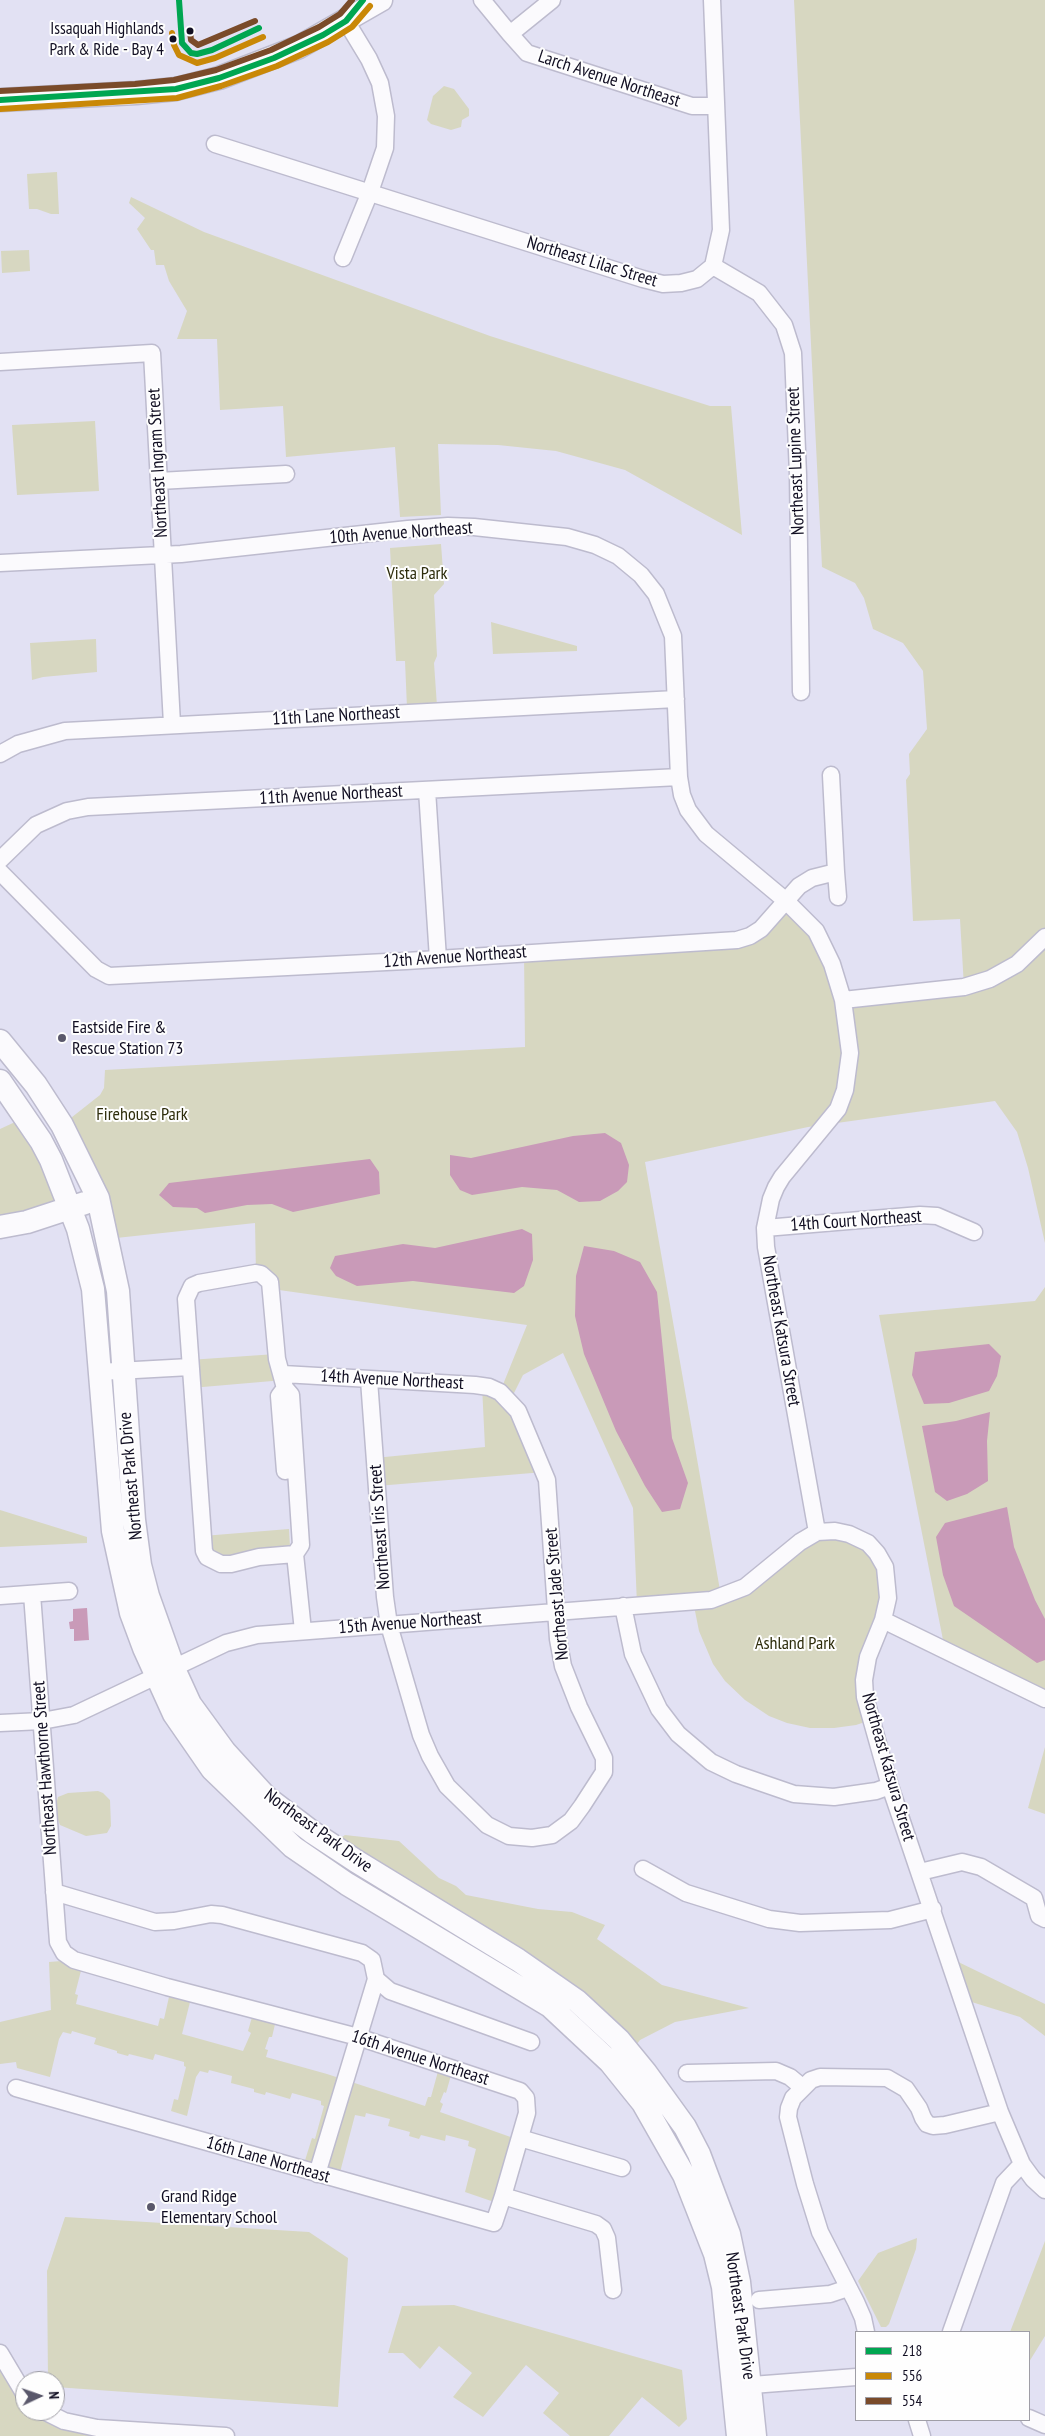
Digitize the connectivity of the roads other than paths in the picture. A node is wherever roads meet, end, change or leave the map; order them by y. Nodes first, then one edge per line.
1 (381, 0) edge
2 (482, 0) edge
3 (552, 0) edge
4 (712, 0) edge
5 (346, 21) junction
6 (510, 34) junction
7 (0, 100) edge
8 (716, 106) junction
9 (214, 144) dead end
10 (370, 192) junction
11 (343, 258) dead end
12 (712, 266) junction
13 (0, 362) edge
14 (286, 474) dead end
15 (159, 481) junction
16 (163, 555) junction
17 (0, 563) edge
18 (801, 692) dead end
19 (676, 699) junction
20 (172, 724) junction
21 (0, 754) edge
22 (831, 775) dead end
23 (679, 777) junction
24 (427, 790) junction
25 (0, 860) edge
26 (0, 872) edge
27 (836, 872) junction
28 (838, 896) dead end
29 (785, 900) junction
30 (1045, 937) edge
31 (438, 959) junction
32 (843, 1000) junction
33 (0, 1041) edge
34 (0, 1081) edge
35 (98, 1198) junction
36 (71, 1209) junction
37 (0, 1227) edge
38 (765, 1228) junction
39 (974, 1232) dead end
40 (190, 1367) junction
41 (123, 1370) junction
42 (99, 1372) junction
43 (369, 1380) junction
44 (284, 1381) junction
45 (500, 1392) joint
46 (816, 1532) junction
47 (296, 1554) junction
48 (69, 1591) dead end
49 (32, 1594) junction
50 (0, 1596) edge
51 (623, 1606) junction
52 (556, 1612) junction
53 (883, 1620) junction
54 (389, 1625) junction
55 (303, 1631) junction
56 (165, 1673) junction
57 (1045, 1699) edge
58 (42, 1721) junction
59 (0, 1723) edge
60 (890, 1786) junction
61 (571, 1821) joint
62 (643, 1869) dead end
63 (920, 1872) junction
64 (54, 1892) junction
65 (1039, 1895) edge
66 (933, 1909) junction
67 (1045, 1919) edge
68 (58, 1942) joint
69 (376, 1979) junction
70 (358, 2038) junction
71 (531, 2042) dead end
72 (686, 2073) dead end
73 (802, 2087) junction
74 (16, 2088) dead end
75 (1000, 2112) junction
76 (520, 2138) junction
77 (1022, 2164) junction
78 (622, 2168) dead end
79 (318, 2174) junction
80 (1045, 2190) edge
81 (502, 2196) junction
82 (848, 2288) junction
83 (613, 2290) dead end
84 (759, 2300) dead end
85 (866, 2331) edge
86 (951, 2331) edge
87 (0, 2353) edge
88 (855, 2377) edge
89 (15, 2378) edge
90 (742, 2385) junction
91 (1030, 2418) edge
92 (64, 2421) edge
93 (917, 2421) edge
94 (1045, 2425) edge
95 (226, 2436) edge
96 (738, 2436) edge
97 (755, 2436) edge
98 (922, 2436) edge

1 - 5 street
2 - 6 street, Larch Avenue Northeast
3 - 6 street
4 - 8 street
5 - 7 street
5 - 10 street
6 - 8 street, Larch Avenue Northeast
8 - 12 street
9 - 10 street, Northeast Lilac Street
10 - 11 street
10 - 12 street, Northeast Lilac Street
12 - 18 street, Northeast Lupine Street
13 - 15 street, Northeast Ingram Street
14 - 15 street
15 - 16 street, Northeast Ingram Street
16 - 17 street, 10th Avenue Northeast
16 - 19 street, 10th Avenue Northeast
16 - 20 street, Northeast Ingram Street
19 - 20 street, 11th Lane Northeast
19 - 23 street, 10th Avenue Northeast
20 - 21 street, 11th Lane Northeast
22 - 27 street
23 - 24 street, 11th Avenue Northeast
23 - 29 street, Northeast Katsura Street
24 - 25 street, 11th Avenue Northeast
24 - 31 street
26 - 31 street, 12th Avenue Northeast
27 - 28 street
27 - 29 street, 12th Avenue Northeast
29 - 31 street, 12th Avenue Northeast
29 - 32 street, Northeast Katsura Street
30 - 32 street
32 - 38 street, Northeast Katsura Street
33 - 35 street, Northeast Park Drive
34 - 36 street, Northeast Park Drive
35 - 36 street
35 - 41 street, Northeast Park Drive
36 - 37 street
36 - 42 street, Northeast Park Drive
38 - 39 street, 14th Court Northeast
38 - 46 street, Northeast Katsura Street
40 - 41 street
40 - 44 street
40 - 47 street
41 - 42 street
41 - 56 street, Northeast Park Drive
42 - 56 street, Northeast Park Drive
43 - 44 street, 14th Avenue Northeast
43 - 45 street, 14th Avenue Northeast
43 - 54 street, Northeast Iris Street
44 - 47 street
45 - 52 street, Northeast Jade Street
46 - 51 street, 15th Avenue Northeast
46 - 53 street, Northeast Katsura Street
47 - 55 street
48 - 49 street
49 - 50 street
49 - 58 street, Northeast Hawthorne Street
51 - 52 street, 15th Avenue Northeast
51 - 60 street
52 - 54 street, 15th Avenue Northeast
52 - 61 street, Northeast Jade Street
53 - 57 street
53 - 60 street, Northeast Katsura Street
54 - 55 street, 15th Avenue Northeast
54 - 61 street, Northeast Iris Street
55 - 56 street, 15th Avenue Northeast
56 - 58 street, 15th Avenue Northeast
56 - 90 street, Northeast Park Drive
58 - 59 street, 15th Avenue Northeast
58 - 64 street, Northeast Hawthorne Street
60 - 63 street, Northeast Katsura Street
62 - 66 street
63 - 65 street
63 - 66 street, Northeast Katsura Street
64 - 68 street, Northeast Hawthorne Street
64 - 69 street
65 - 67 street
66 - 75 street, Northeast Katsura Street
68 - 70 street, 16th Avenue Northeast
69 - 70 street
69 - 71 street
70 - 76 street, 16th Avenue Northeast
70 - 79 street
72 - 73 street
73 - 75 street
73 - 82 street
74 - 79 street, 16th Lane Northeast
75 - 77 street, Northeast Katsura Street
76 - 78 street
76 - 81 street, 16th Avenue Northeast
77 - 80 street, Northeast Katsura Street
77 - 86 street
79 - 81 street, 16th Lane Northeast
81 - 83 street
82 - 84 street
82 - 85 street
87 - 89 street
88 - 90 street
90 - 96 street, Northeast Park Drive
90 - 97 street, Northeast Park Drive
91 - 94 street
92 - 95 street
93 - 98 street

